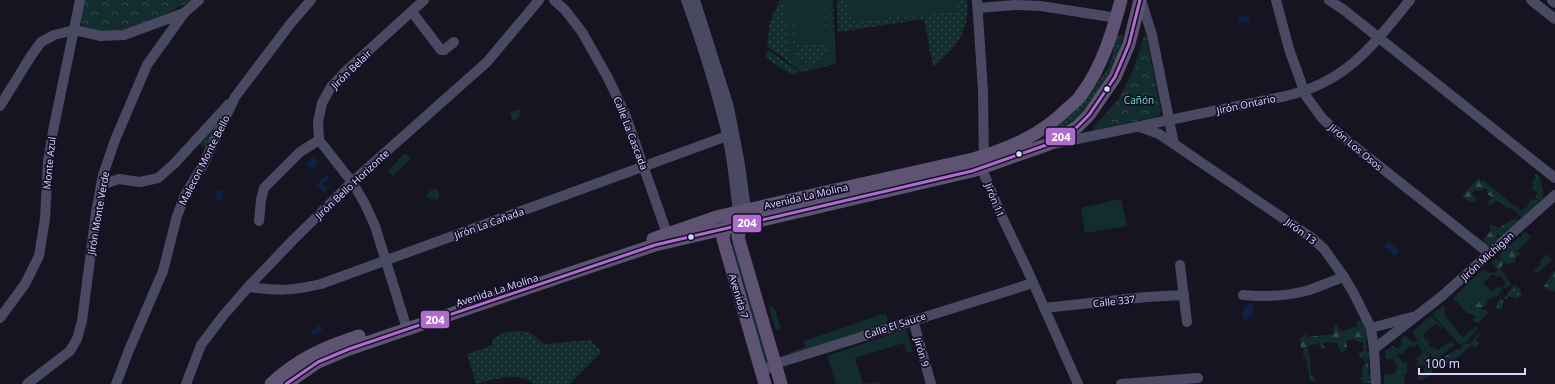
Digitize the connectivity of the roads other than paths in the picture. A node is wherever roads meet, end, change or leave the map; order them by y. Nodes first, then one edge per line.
1 (80, 0) edge
2 (199, 0) edge
3 (311, 0) edge
4 (424, 0) edge
5 (539, 0) edge
6 (554, 0) edge
7 (686, 0) edge
8 (695, 0) edge
9 (1121, 0) edge
10 (1140, 0) edge
11 (1276, 0) edge
12 (1329, 0) edge
13 (1410, 0) edge
14 (1531, 0) edge
15 (1552, 0) edge
16 (1555, 3) edge
17 (977, 4) edge
18 (412, 12) junction
19 (184, 13) junction
20 (1554, 17) edge
21 (1116, 18) junction
22 (74, 30) junction
23 (1379, 38) junction
24 (454, 42) dead end
25 (1304, 91) junction
26 (235, 97) junction
27 (0, 106) edge
28 (1170, 120) junction
29 (1138, 127) junction
30 (727, 136) junction
31 (319, 140) junction
32 (1049, 144) junction
33 (1174, 144) junction
34 (191, 146) junction
35 (208, 155) junction
36 (984, 162) junction
37 (106, 165) junction
38 (644, 167) junction
39 (1555, 178) edge
40 (119, 179) junction
41 (352, 182) junction
42 (101, 185) junction
43 (1555, 195) edge
44 (742, 215) junction
45 (259, 221) dead end
46 (725, 229) junction
47 (668, 238) junction
48 (1490, 254) junction
49 (386, 260) junction
50 (1180, 265) dead end
51 (1344, 277) junction
52 (1033, 283) junction
53 (248, 287) junction
54 (1184, 295) junction
55 (1243, 295) dead end
56 (1044, 308) junction
57 (1418, 315) junction
58 (0, 318) edge
59 (913, 320) junction
60 (1187, 322) dead end
61 (406, 325) junction
62 (1371, 328) junction
63 (1374, 349) junction
64 (775, 364) junction
65 (1198, 378) dead end
66 (764, 380) edge
67 (27, 384) edge
68 (116, 384) edge
69 (186, 384) edge
70 (271, 384) edge
71 (286, 384) edge
72 (781, 384) edge
73 (931, 384) edge
74 (1078, 384) edge
75 (1121, 384) edge
76 (1376, 384) edge

1 - 22 street, Monte Azul
2 - 19 street
3 - 26 street, Malecon Monte Bello
4 - 18 street, Jirón Belair
5 - 41 street, Jirón Bello Horizonte
6 - 38 street, Calle La Cascada
7 - 30 street
8 - 44 street
9 - 21 main road, Avenida La Molina
10 - 28 street
10 - 32 main road, Avenida La Molina
11 - 25 street, Jirón Los Osos
12 - 23 street
13 - 23 street, Jirón Ontario
14 - 20 street
15 - 16 street
17 - 21 street
17 - 36 street, Jirón 11
18 - 24 street
18 - 31 street, Jirón Belair
19 - 22 street
19 - 37 street, Jirón Monte Verde
21 - 36 main road, Avenida La Molina
22 - 27 street
22 - 58 street, Monte Azul
23 - 25 street, Jirón Ontario
23 - 39 street
25 - 28 street, Jirón Ontario
25 - 48 street, Jirón Los Osos
26 - 34 street
26 - 35 street, Malecon Monte Bello
28 - 29 street, Jirón Ontario
28 - 33 street
29 - 32 street, Jirón Ontario
29 - 33 street, Jirón 13
30 - 38 street, Jirón La Cañada
30 - 44 street
31 - 41 street
31 - 45 street
32 - 36 main road, Avenida La Molina
33 - 51 street, Jirón 13
34 - 35 street
34 - 40 street
35 - 68 street, Malecon Monte Bello
36 - 44 main road, Avenida La Molina
36 - 52 street, Jirón 11
37 - 40 street
37 - 42 street, Jirón Monte Verde
38 - 47 street, Calle La Cascada
38 - 49 street, Jirón La Cañada
40 - 42 street
41 - 49 street
41 - 53 street, Jirón Bello Horizonte
42 - 67 street, Jirón Monte Verde
43 - 48 street, Jirón Michigan
44 - 46 main road, Avenida La Molina
44 - 47 main road, Avenida La Molina
44 - 64 main road, Avenida 7
46 - 47 main road, Avenida La Molina
46 - 66 main road, Avenida 7
47 - 61 main road, Avenida La Molina
48 - 57 street, Jirón Michigan
49 - 53 street, Jirón La Cañada
49 - 61 street
50 - 54 street
51 - 55 street
51 - 62 street, Jirón 13
52 - 56 street, Jirón 11
52 - 59 street, Calle El Sauce
53 - 69 street, Jirón Bello Horizonte
54 - 56 street, Calle 337
54 - 60 street
56 - 74 street, Jirón 11
57 - 62 street, Jirón Michigan
57 - 63 street, Jirón Michigan
59 - 64 street, Calle El Sauce
59 - 73 street, Jirón 9
61 - 70 main road, Avenida La Molina
61 - 71 main road, Avenida La Molina
62 - 63 street, Jirón 13
63 - 76 street, Jirón 13
64 - 66 street, Calle El Sauce
64 - 72 main road, Avenida 7
65 - 75 street

